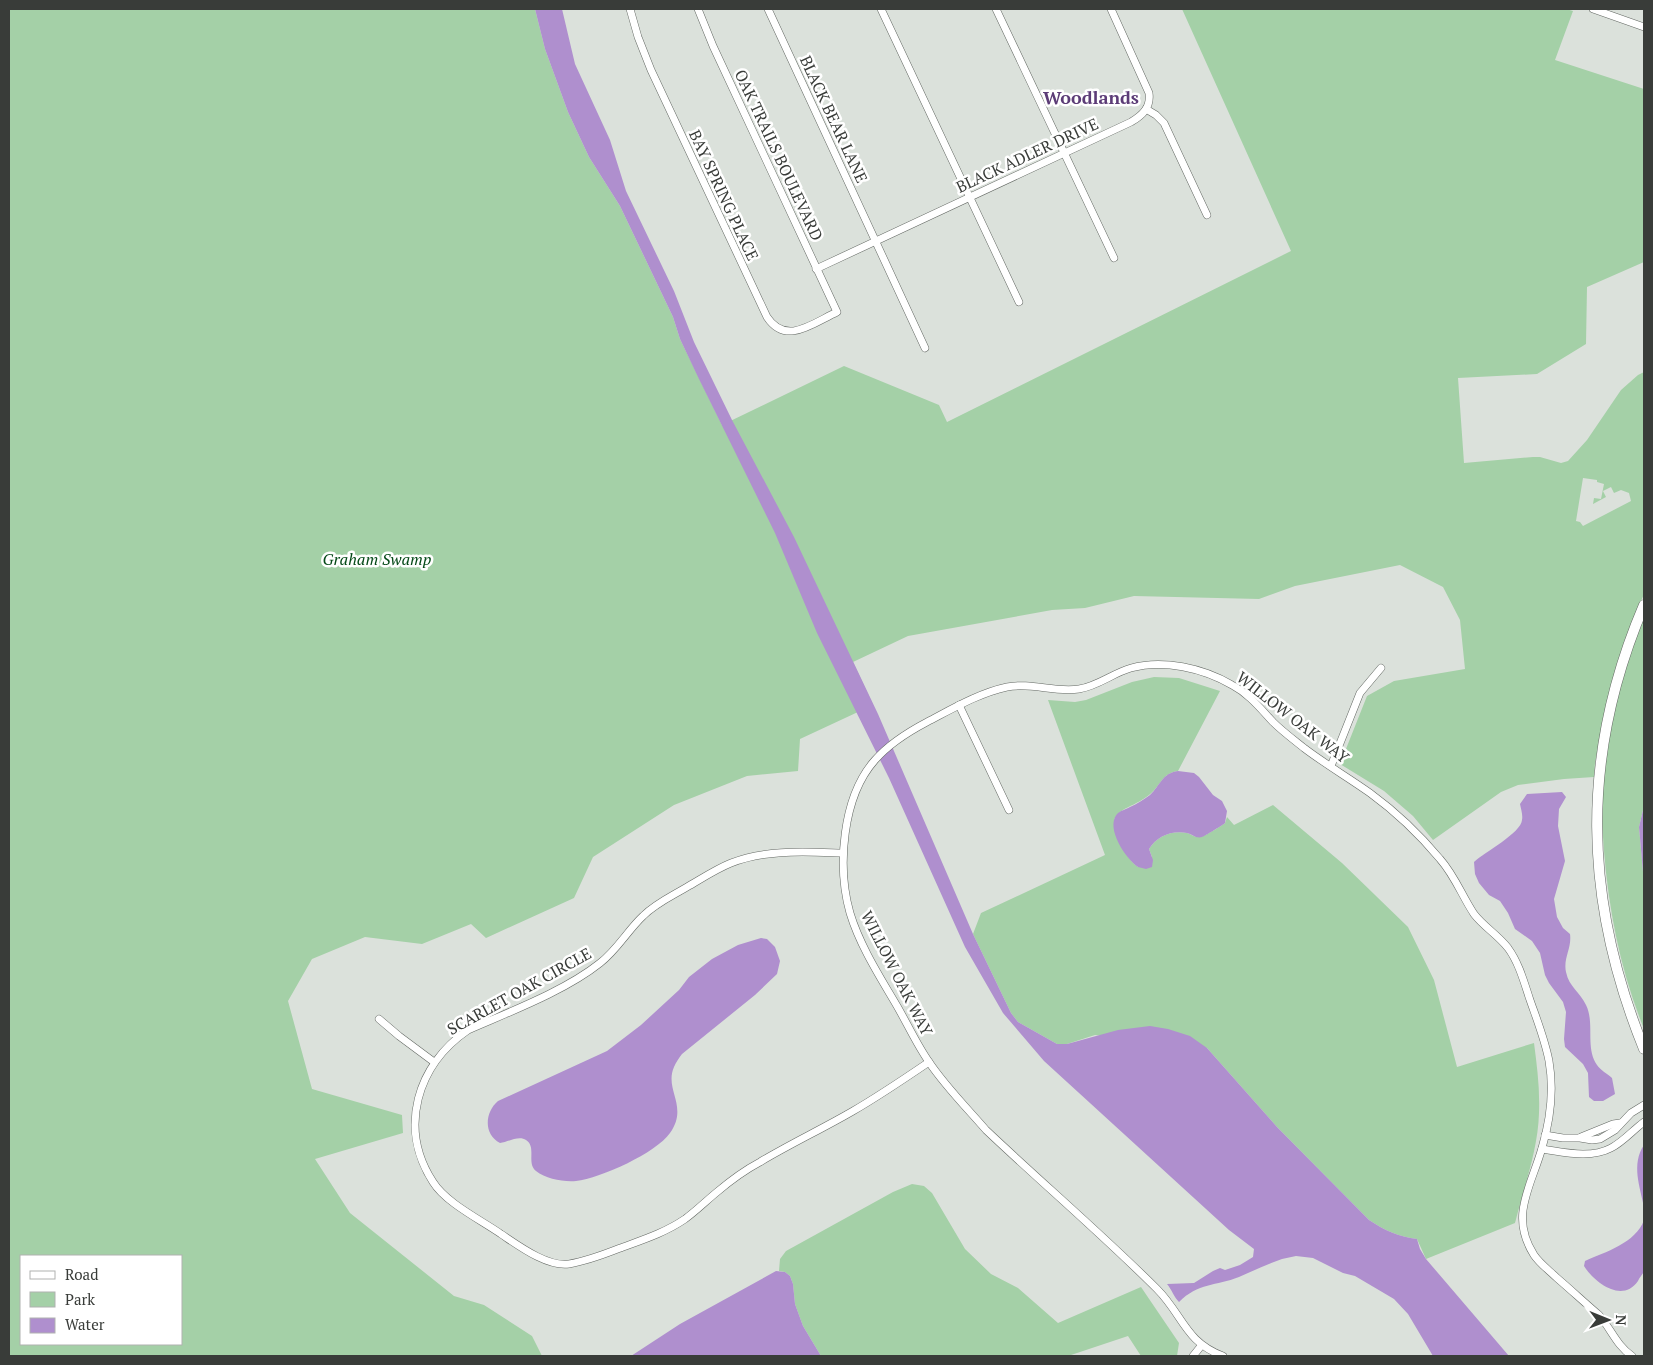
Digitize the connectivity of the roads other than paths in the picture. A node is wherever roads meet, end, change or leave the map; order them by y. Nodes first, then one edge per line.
1 (630, 9) edge
2 (698, 9) edge
3 (768, 9) edge
4 (882, 9) edge
5 (996, 9) edge
6 (1110, 9) edge
7 (1593, 9) edge
8 (1644, 27) edge
9 (1146, 110) junction
10 (1064, 153) junction
11 (970, 197) junction
12 (1207, 215) dead end
13 (876, 241) junction
14 (1114, 258) dead end
15 (816, 269) junction
16 (1019, 302) dead end
17 (837, 312) joint
18 (925, 348) dead end
19 (1644, 605) edge
20 (1381, 668) dead end
21 (959, 705) junction
22 (1332, 766) junction
23 (1009, 810) dead end
24 (843, 854) junction
25 (379, 1019) dead end
26 (1644, 1049) edge
27 (434, 1062) junction
28 (929, 1062) junction
29 (1644, 1105) edge
30 (1644, 1122) edge
31 (1545, 1135) junction
32 (1542, 1149) junction
33 (1201, 1346) junction
34 (1193, 1356) edge
35 (1223, 1356) edge
36 (1632, 1356) edge

1 - 17 street, BAY SPRING PLACE
2 - 15 street, OAK TRAILS BOULEVARD
3 - 13 street, BLACK BEAR LANE
4 - 11 street
5 - 10 street
6 - 9 street
7 - 8 street
9 - 10 street, BLACK ADLER DRIVE
9 - 12 street
10 - 11 street, BLACK ADLER DRIVE
10 - 14 street
11 - 13 street, BLACK ADLER DRIVE
11 - 16 street
13 - 15 street, BLACK ADLER DRIVE
13 - 18 street, BLACK BEAR LANE
15 - 17 street, OAK TRAILS BOULEVARD
19 - 26 street
20 - 22 street
21 - 22 street, WILLOW OAK WAY
21 - 23 street
21 - 24 street, WILLOW OAK WAY
22 - 31 street, WILLOW OAK WAY
24 - 27 street, SCARLET OAK CIRCLE
24 - 28 street, WILLOW OAK WAY
25 - 27 street
27 - 28 street, SCARLET OAK CIRCLE
28 - 33 street, WILLOW OAK WAY
29 - 31 street
30 - 32 street
31 - 32 street, WILLOW OAK WAY
32 - 36 street, WILLOW OAK WAY
33 - 34 street
33 - 35 street, WILLOW OAK WAY

